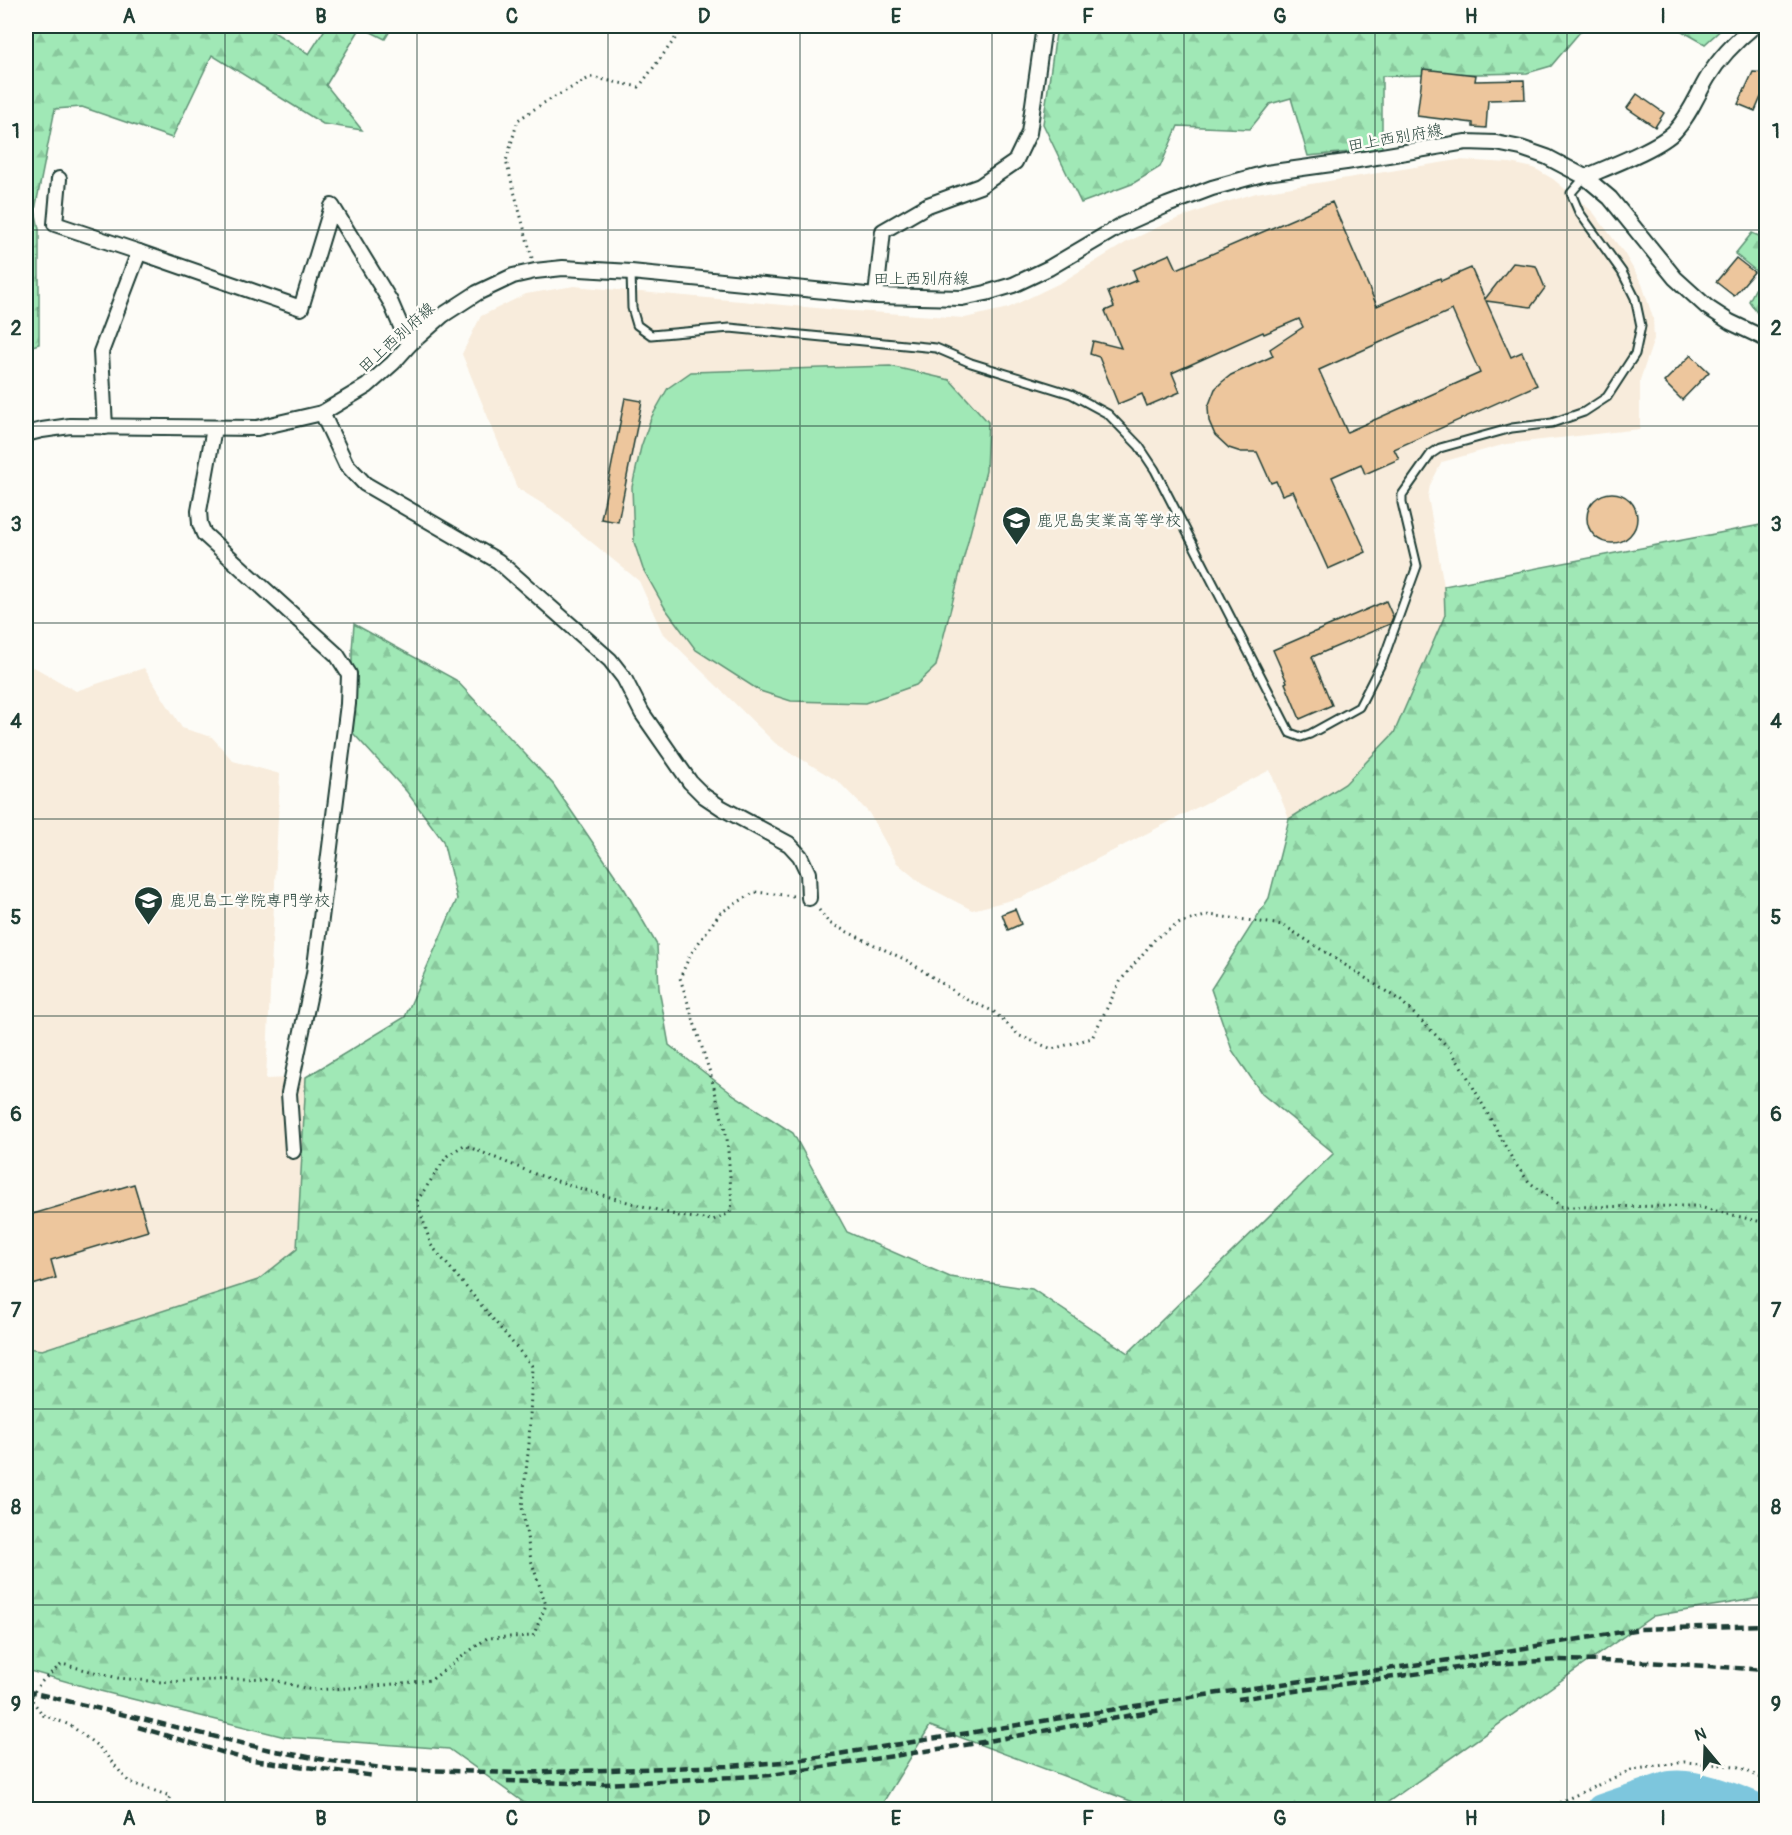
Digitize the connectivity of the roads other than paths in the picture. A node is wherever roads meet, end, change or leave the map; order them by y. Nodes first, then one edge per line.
1 (1044, 26) edge
2 (1754, 26) edge
3 (1585, 177) junction
4 (59, 180) dead end
5 (138, 252) junction
6 (631, 272) junction
7 (876, 296) junction
8 (1767, 339) edge
9 (409, 345) junction
10 (322, 413) junction
11 (105, 428) junction
12 (214, 428) junction
13 (26, 434) edge
14 (809, 898) road end
15 (292, 1151) dead end

1 - 7 street
2 - 3 street
3 - 6 lane
3 - 7 street, 田上西別府線
3 - 8 street, 田上西別府線
4 - 5 street
5 - 9 street
5 - 11 street
6 - 7 street, 田上西別府線
6 - 9 street, 田上西別府線
9 - 10 street, 田上西別府線
10 - 12 street, 田上西別府線
10 - 14 street
11 - 12 street, 田上西別府線
11 - 13 street, 田上西別府線
12 - 15 street

